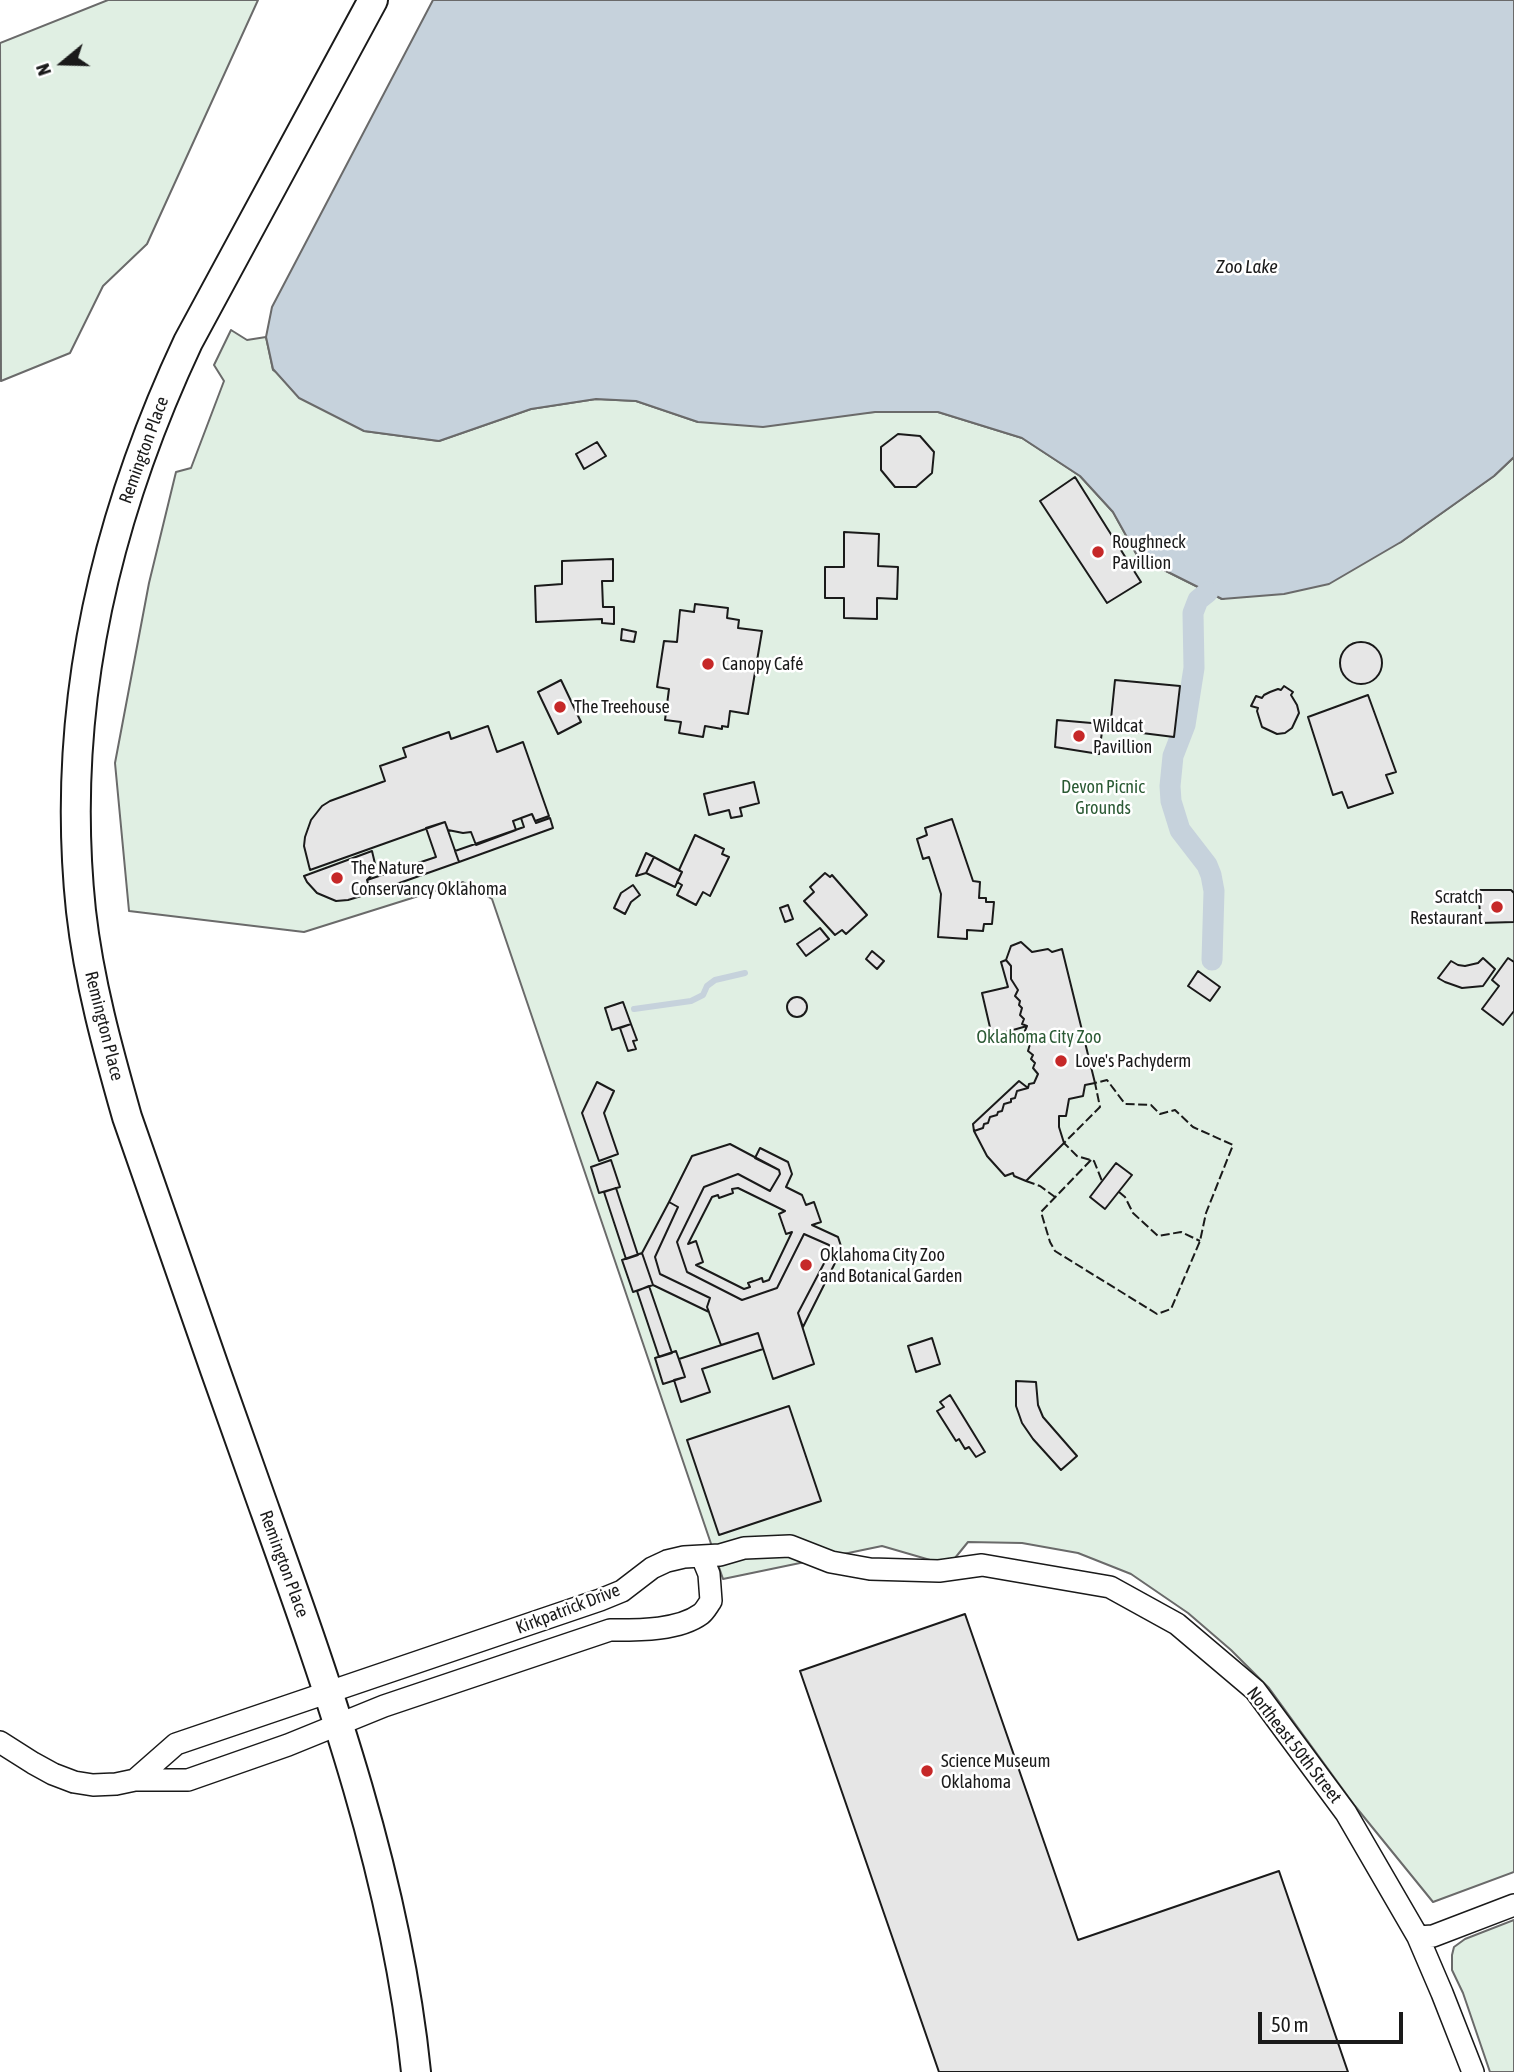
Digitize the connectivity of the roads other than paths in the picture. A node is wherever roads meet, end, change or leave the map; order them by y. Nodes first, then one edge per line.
1 (373, 0) edge
2 (702, 1557) junction
3 (328, 1692) junction
4 (339, 1725) junction
5 (0, 1742) edge
6 (135, 1780) junction
7 (1514, 1905) edge
8 (1418, 1937) junction
9 (416, 2072) edge
10 (1472, 2072) edge

1 - 3 main road, Remington Place
2 - 3 street, Kirkpatrick Drive
2 - 4 street, Kirkpatrick Drive
2 - 8 street, Northeast 50th Street
3 - 4 main road, Remington Place
3 - 6 street, Kirkpatrick Drive
4 - 6 street, Kirkpatrick Drive
4 - 9 main road, Remington Place
5 - 6 street, Kirkpatrick Drive
7 - 8 street
8 - 10 street, Northeast 50th Street

